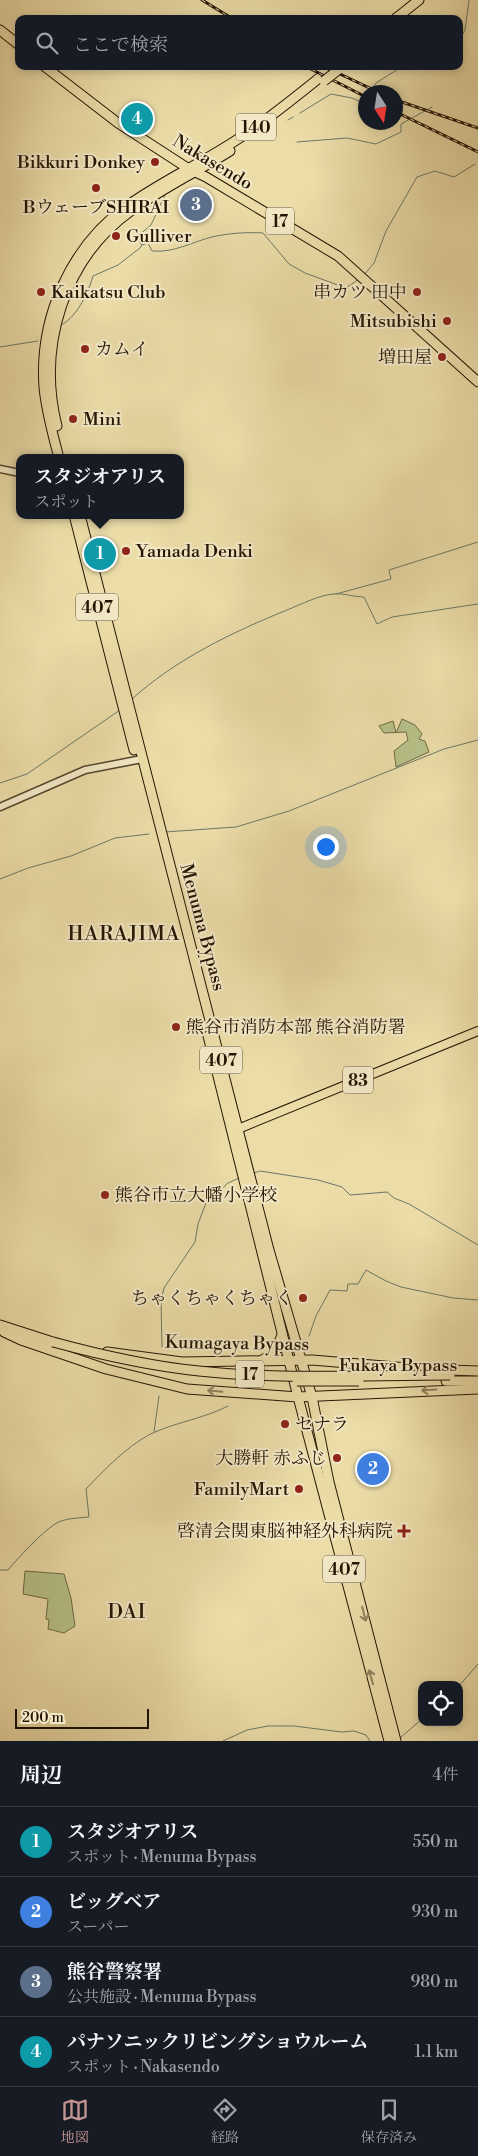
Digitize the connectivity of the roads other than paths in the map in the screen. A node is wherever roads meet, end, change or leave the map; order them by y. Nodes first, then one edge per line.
1 (419, 0) edge
2 (426, 0) edge
3 (400, 15) edge
4 (407, 15) edge
5 (0, 30) edge
6 (15, 42) edge
7 (49, 70) edge
8 (333, 70) edge
9 (192, 170) junction
10 (478, 382) edge
11 (58, 454) edge
12 (64, 454) edge
13 (0, 469) edge
14 (16, 472) edge
15 (75, 519) edge
16 (81, 519) edge
17 (124, 697) junction
18 (140, 760) junction
19 (0, 807) edge
20 (478, 1031) edge
21 (238, 1129) junction
22 (1, 1329) edge
23 (282, 1334) junction
24 (52, 1345) junction
25 (300, 1360) junction
26 (260, 1361) junction
27 (289, 1361) junction
28 (478, 1373) edge
29 (448, 1378) junction
30 (478, 1381) edge
31 (478, 1388) edge
32 (298, 1397) junction
33 (312, 1397) junction
34 (394, 1740) edge

1 - 3 highway
2 - 4 highway
5 - 6 highway
7 - 9 highway, Nakasendo / 17
8 - 9 highway, 140, bridge
9 - 10 highway, Nakasendo / 17
9 - 11 highway
9 - 12 highway
13 - 14 street
15 - 17 highway, 407
16 - 17 highway, 407
17 - 18 highway, Menuma Bypass / 407
18 - 19 street
18 - 21 highway, Menuma Bypass / 407
18 - 23 highway, Menuma Bypass / 407
20 - 21 main road, 83
21 - 25 highway, Menuma Bypass / 407
22 - 24 highway, Kumagaya Bypass / 17
32 -> 22 highway, 17
23 - 26 highway
23 - 27 highway, 407
24 - 26 highway, Kumagaya Bypass / 17, bridge
24 - 29 highway, Fukaya Bypass / 17, bridge
25 - 27 highway, Kumagaya Bypass / 17
25 - 28 highway, Kumagaya Bypass / 17
25 - 33 highway, 407
26 - 27 highway, Kumagaya Bypass / 17
27 - 32 highway, 407
28 - 29 highway, Fukaya Bypass / 17
29 - 30 highway, Fukaya Bypass / 17
31 -> 33 highway, 17
32 - 33 highway, 17
34 -> 32 highway, 407
33 -> 34 highway, 407

